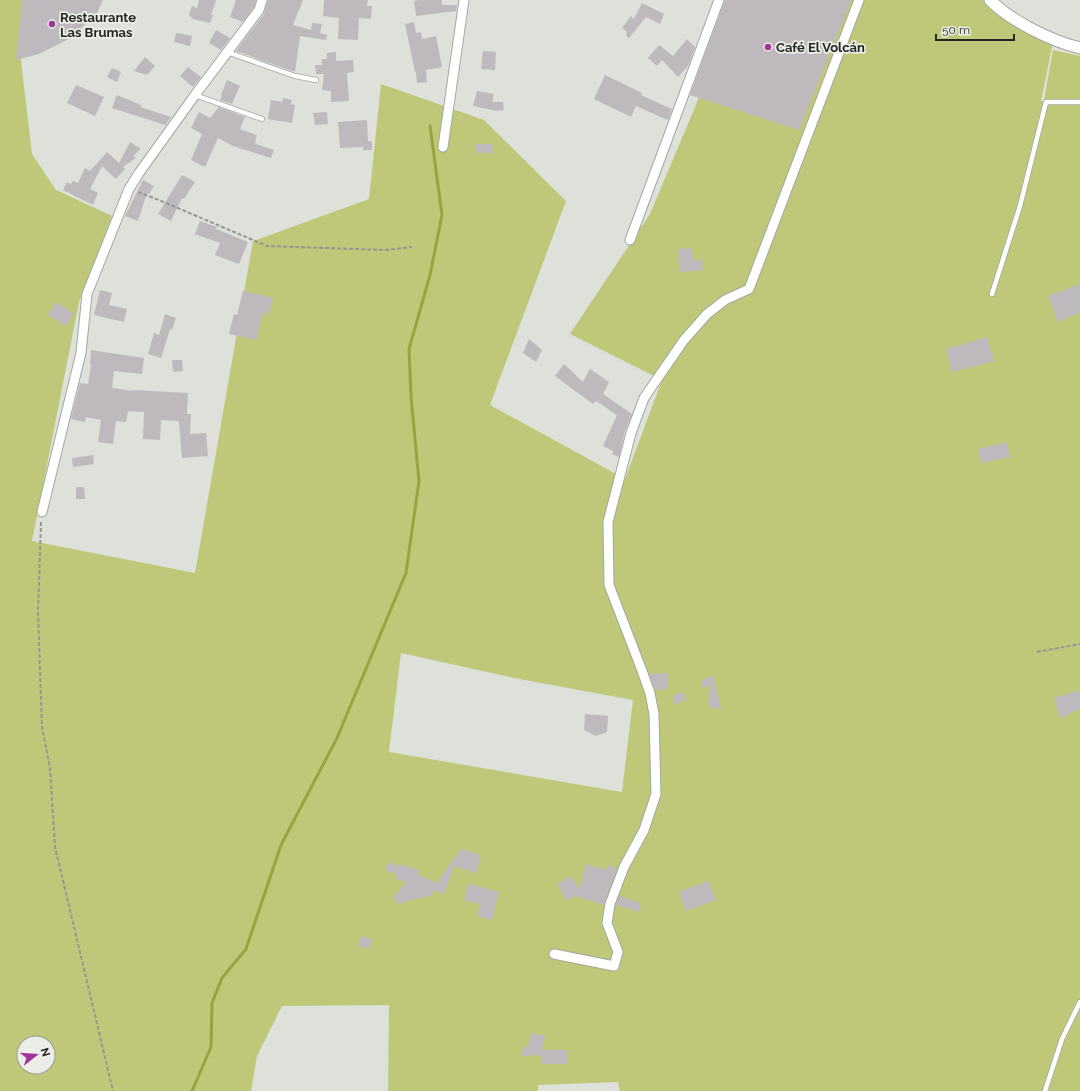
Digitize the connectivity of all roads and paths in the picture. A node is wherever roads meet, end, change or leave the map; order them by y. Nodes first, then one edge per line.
1 (262, 0) edge
2 (464, 0) edge
3 (719, 0) edge
4 (858, 0) edge
5 (990, 0) edge
6 (1080, 48) edge
7 (227, 52) junction
8 (316, 80) dead end
9 (195, 95) junction
10 (1080, 102) edge
11 (262, 119) dead end
12 (443, 147) dead end
13 (129, 189) junction
14 (630, 240) dead end
15 (412, 247) dead end
16 (992, 294) dead end
17 (42, 512) joint
18 (1080, 644) edge
19 (1037, 652) dead end
20 (554, 954) dead end
21 (1080, 1002) edge
22 (114, 1091) edge
23 (1045, 1091) edge

1 - 7 street
2 - 12 street
3 - 14 street
4 - 20 street
5 - 6 street
7 - 8 lane
7 - 9 street
9 - 11 lane
9 - 13 street
10 - 16 lane
13 - 15 path
13 - 17 street
17 - 22 path
18 - 19 path
21 - 23 lane

